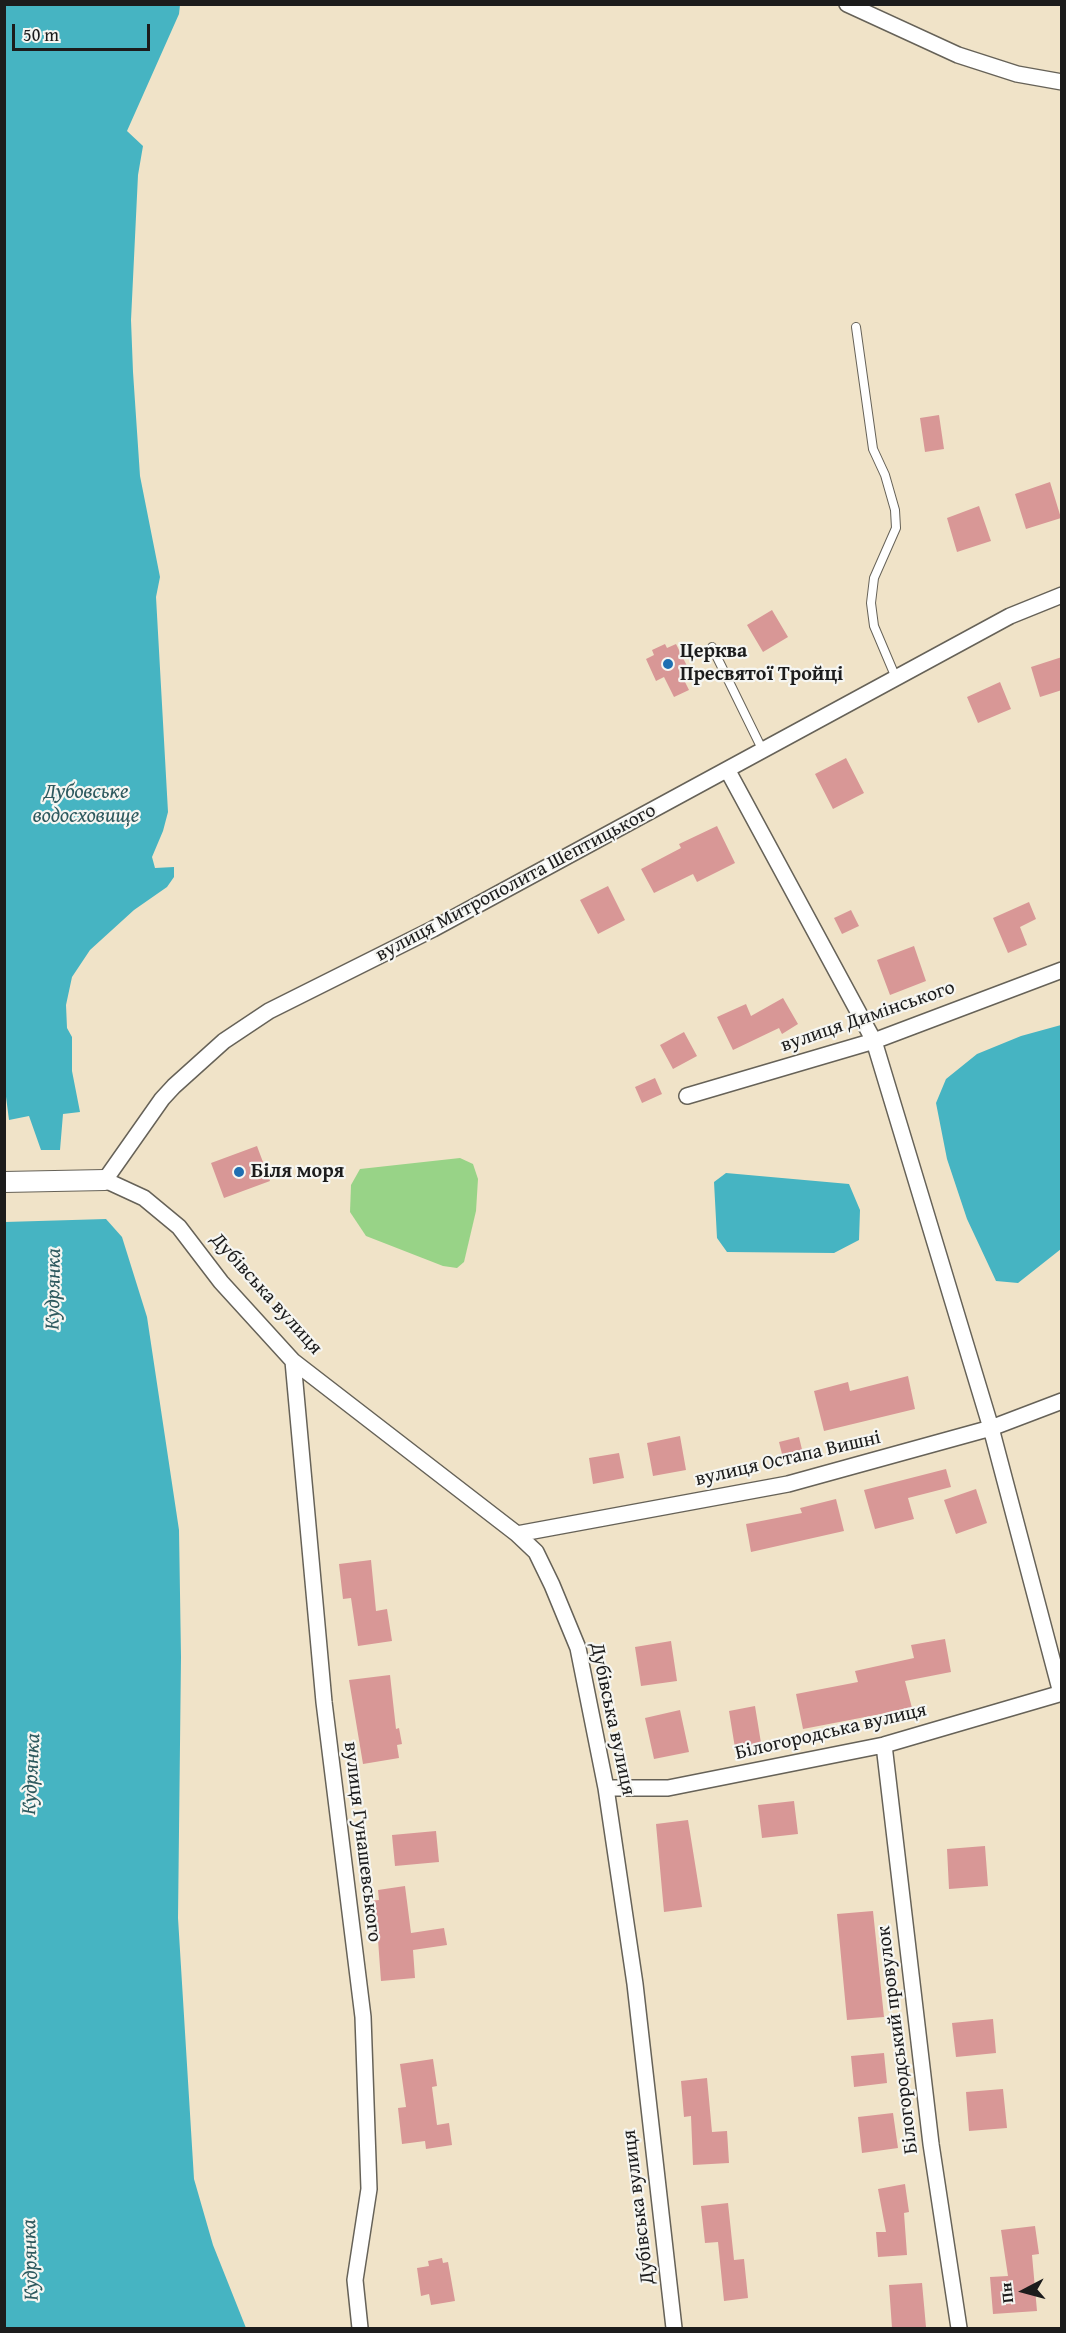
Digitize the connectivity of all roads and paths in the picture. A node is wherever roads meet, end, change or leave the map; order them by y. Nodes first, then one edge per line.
1 (847, 4) edge
2 (1062, 81) edge
3 (856, 327) dead end
4 (1062, 595) edge
5 (712, 647) dead end
6 (896, 678) junction
7 (763, 751) junction
8 (728, 771) junction
9 (1062, 970) edge
10 (874, 1041) junction
11 (687, 1096) dead end
12 (105, 1180) junction
13 (4, 1182) edge
14 (293, 1360) junction
15 (1062, 1401) edge
16 (991, 1428) junction
17 (517, 1534) junction
18 (1061, 1693) edge
19 (884, 1745) junction
20 (606, 1788) junction
21 (360, 2328) edge
22 (674, 2328) edge
23 (959, 2328) edge

1 - 2 street
3 - 6 lane
4 - 6 street, вулиця Митрополита Шептицького
5 - 7 lane
6 - 7 street, вулиця Митрополита Шептицького
7 - 8 street, вулиця Митрополита Шептицького
8 - 10 street
8 - 12 street, вулиця Митрополита Шептицького
9 - 10 street, вулиця Димінського
10 - 11 street, вулиця Димінського
10 - 16 street
12 - 13 street
12 - 14 street, Дубівська вулиця
14 - 17 street, Дубівська вулиця
14 - 21 street, вулиця Гунашевського
15 - 16 street, вулиця Остапа Вишні
16 - 17 street, вулиця Остапа Вишні
16 - 18 street
17 - 20 street, Дубівська вулиця
18 - 19 street, Білогородська вулиця
19 - 20 street, Білогородська вулиця
19 - 23 street, Білогородський провулок
20 - 22 street, Дубівська вулиця

